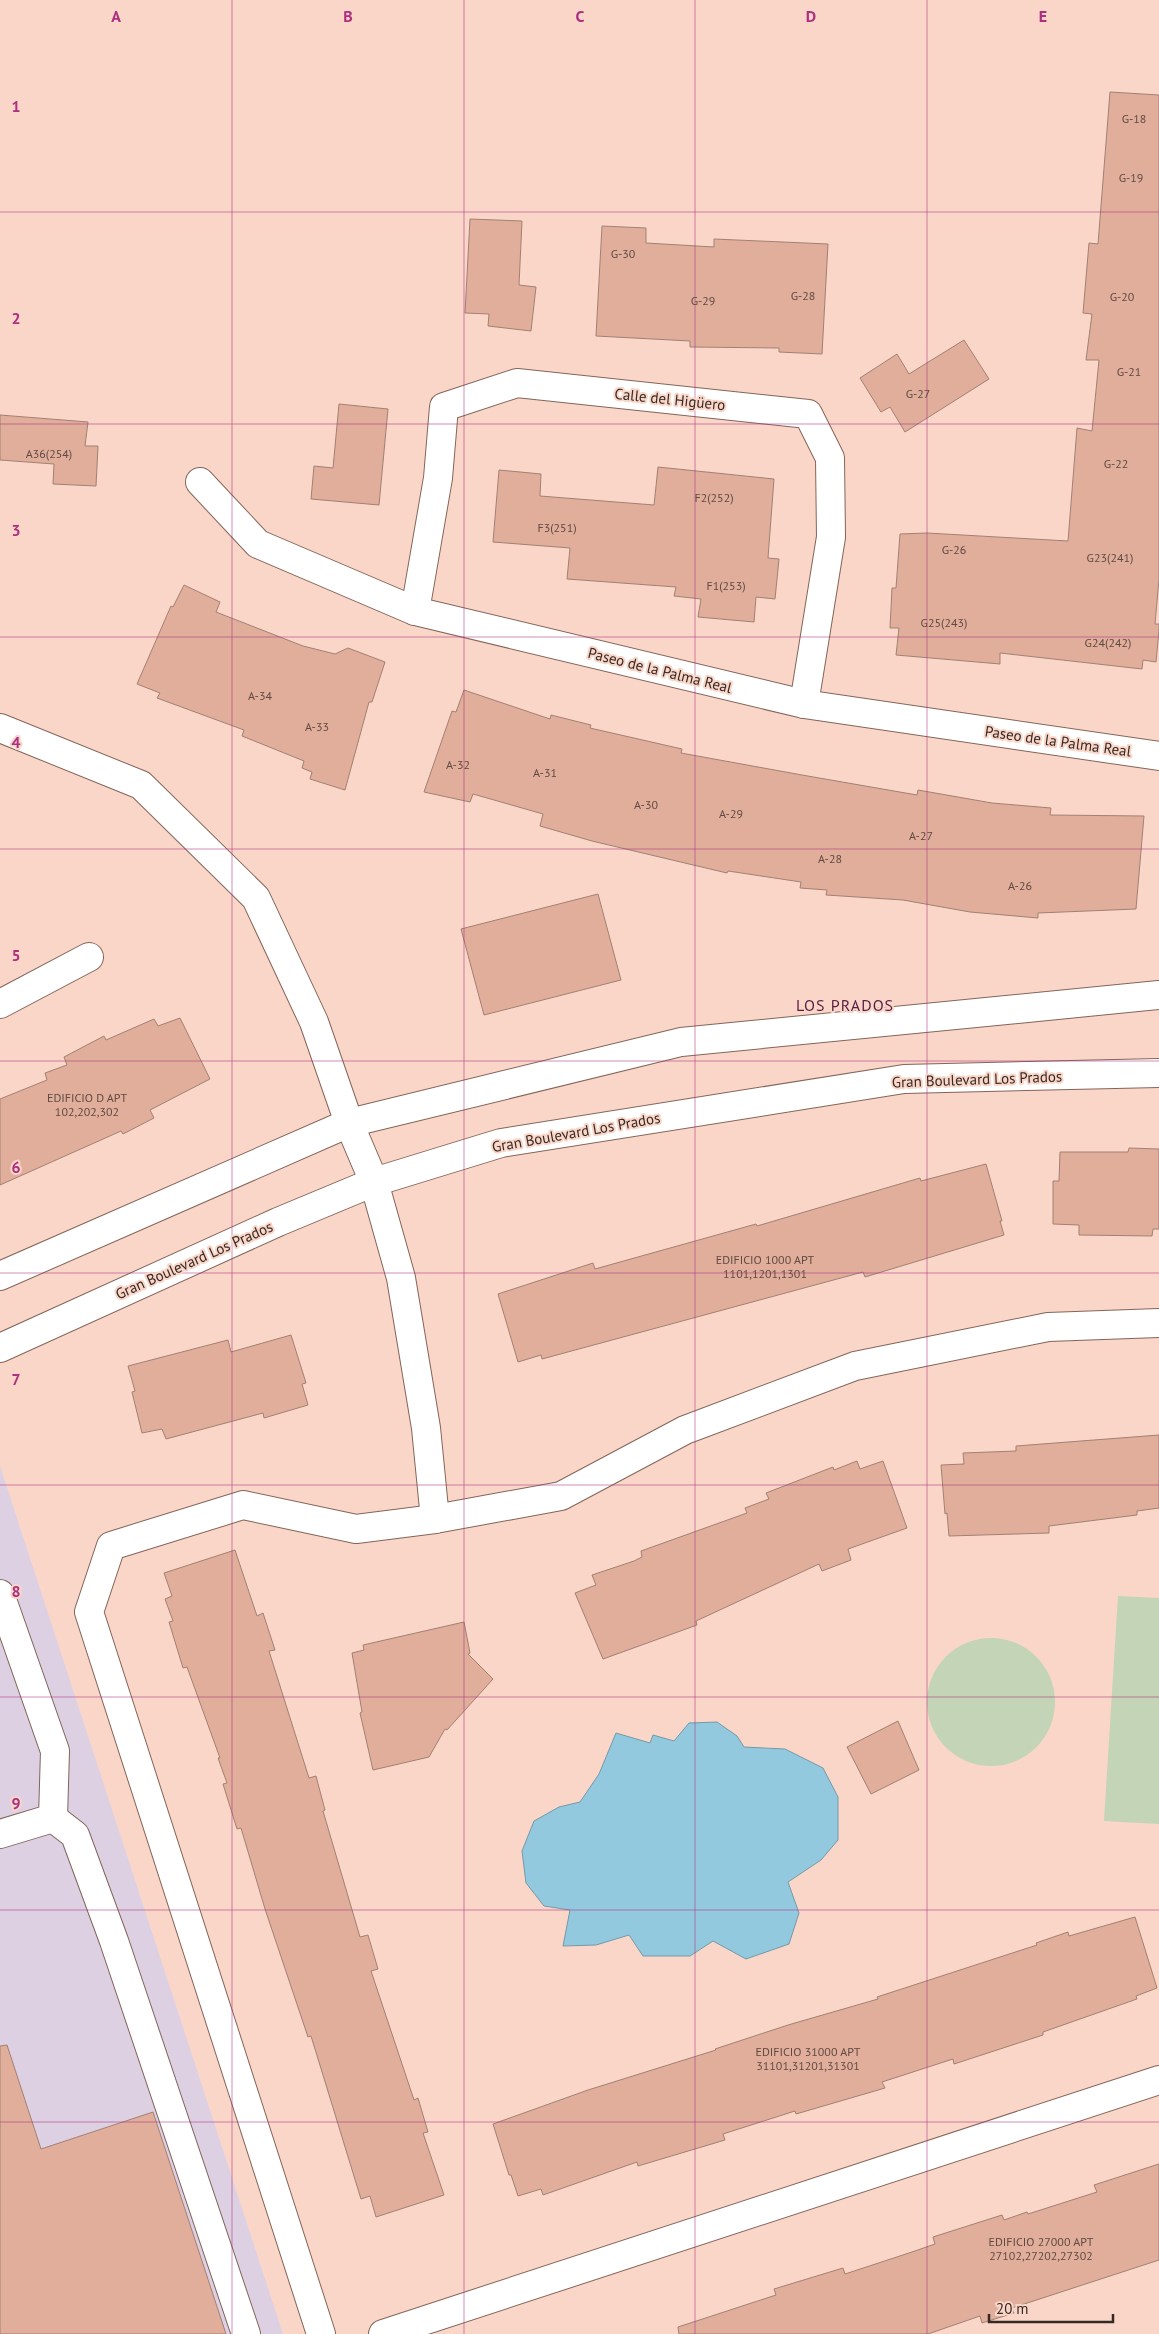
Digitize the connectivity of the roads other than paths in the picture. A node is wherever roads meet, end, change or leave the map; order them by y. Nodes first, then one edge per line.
1 (200, 482) dead end
2 (415, 611) junction
3 (804, 704) junction
4 (0, 728) edge
5 (1159, 756) edge
6 (90, 958) dead end
7 (1159, 995) edge
8 (0, 1004) edge
9 (1159, 1074) edge
10 (349, 1123) junction
11 (374, 1182) junction
12 (0, 1276) edge
13 (1159, 1323) edge
14 (0, 1348) edge
15 (435, 1518) junction
16 (0, 1594) edge
17 (53, 1818) junction
18 (0, 1834) edge
19 (1159, 2080) edge
20 (246, 2334) edge
21 (321, 2334) edge
22 (383, 2334) edge

1 - 2 street, Paseo de la Palma Real
2 - 3 street, Paseo de la Palma Real
2 - 3 street, Calle del Higüero
3 - 5 street, Paseo de la Palma Real
4 - 10 street
6 - 8 street
7 - 10 street
9 - 11 street, Gran Boulevard Los Prados
10 - 11 street
10 - 12 street
11 - 14 street, Gran Boulevard Los Prados
11 - 15 street
13 - 15 street
15 - 21 street
16 - 17 street
17 - 18 street
17 - 20 street
19 - 22 street

